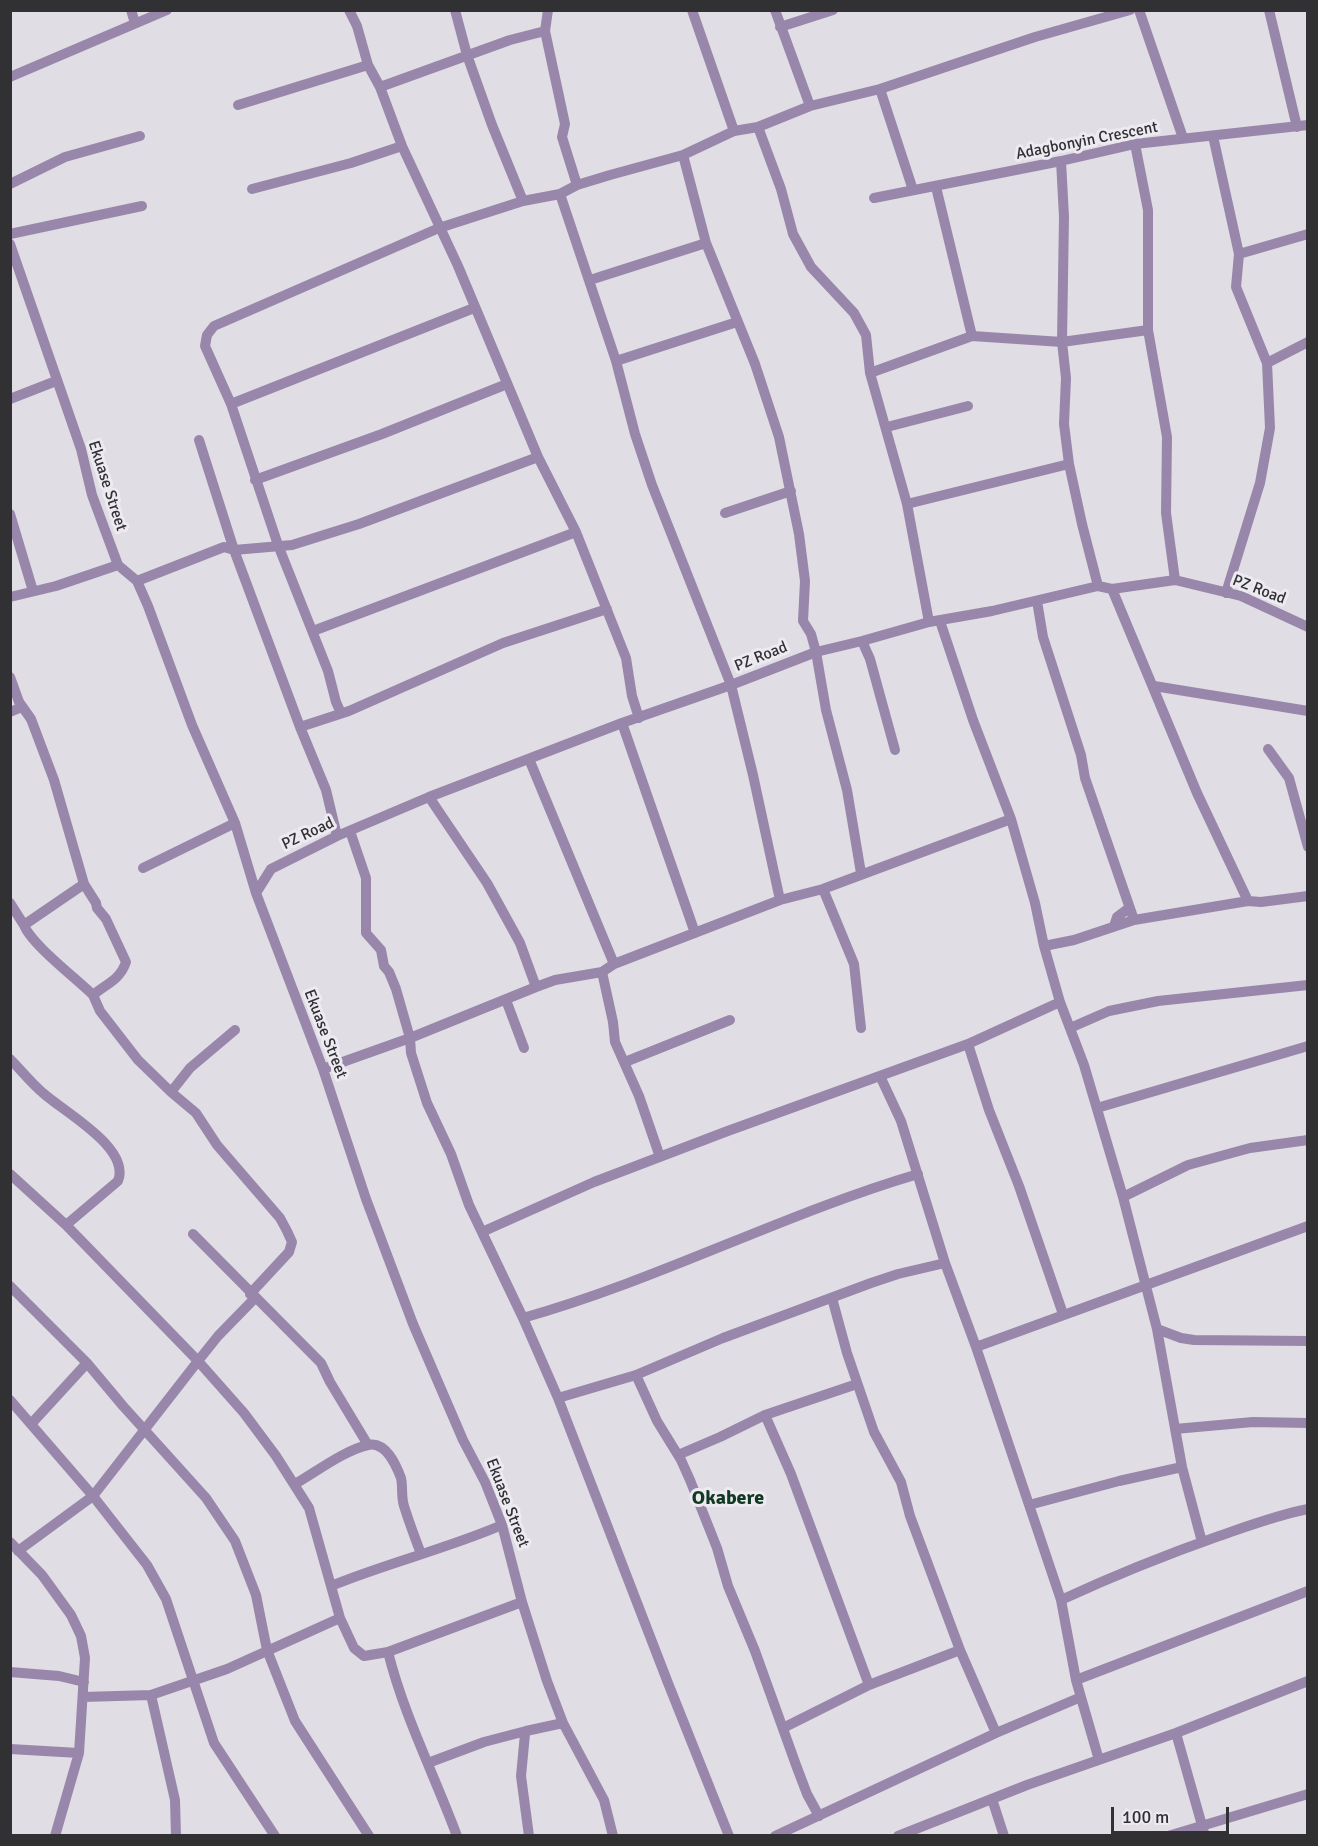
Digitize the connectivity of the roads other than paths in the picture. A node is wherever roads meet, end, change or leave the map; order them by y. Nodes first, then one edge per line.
1 (131, 10) edge
2 (167, 10) edge
3 (349, 10) edge
4 (455, 10) edge
5 (548, 10) edge
6 (692, 10) edge
7 (775, 10) edge
8 (833, 10) edge
9 (1130, 10) edge
10 (1139, 10) edge
11 (1269, 10) edge
12 (135, 23) junction
13 (780, 27) junction
14 (545, 31) junction
15 (467, 55) junction
16 (368, 65) junction
17 (10, 77) edge
18 (380, 87) junction
19 (880, 88) junction
20 (238, 105) dead end
21 (810, 106) junction
22 (1302, 126) edge
23 (758, 127) junction
24 (734, 131) junction
25 (140, 136) dead end
26 (1213, 136) junction
27 (1183, 138) junction
28 (1136, 144) junction
29 (402, 146) junction
30 (683, 155) junction
31 (1061, 161) junction
32 (10, 184) edge
33 (577, 185) junction
34 (936, 187) junction
35 (252, 189) dead end
36 (913, 190) junction
37 (560, 194) junction
38 (874, 198) dead end
39 (523, 201) junction
40 (142, 206) dead end
41 (439, 228) junction
42 (10, 234) edge
43 (1308, 234) edge
44 (706, 243) junction
45 (10, 244) edge
46 (1239, 254) junction
47 (590, 280) junction
48 (474, 308) junction
49 (737, 322) junction
50 (1148, 330) junction
51 (972, 336) junction
52 (1062, 342) junction
53 (1308, 342) edge
54 (616, 361) junction
55 (1267, 363) junction
56 (870, 373) junction
57 (56, 381) junction
58 (507, 384) junction
59 (10, 399) edge
60 (231, 404) junction
61 (968, 406) dead end
62 (887, 427) junction
63 (199, 440) dead end
64 (538, 457) junction
65 (1070, 464) junction
66 (255, 480) junction
67 (791, 490) junction
68 (907, 504) junction
69 (725, 513) dead end
70 (10, 514) edge
71 (576, 532) junction
72 (278, 545) junction
73 (234, 550) junction
74 (118, 565) junction
75 (1175, 580) junction
76 (137, 581) junction
77 (1098, 586) junction
78 (1112, 589) junction
79 (33, 591) junction
80 (1226, 593) junction
81 (10, 597) edge
82 (1037, 601) junction
83 (607, 609) junction
84 (934, 621) junction
85 (1308, 627) edge
86 (313, 631) junction
87 (862, 641) junction
88 (816, 652) junction
89 (10, 677) edge
90 (730, 685) junction
91 (1154, 686) junction
92 (22, 707) junction
93 (1308, 711) edge
94 (10, 712) edge
95 (341, 713) junction
96 (639, 718) junction
97 (622, 723) junction
98 (300, 727) junction
99 (1268, 749) dead end
100 (895, 750) dead end
101 (529, 759) junction
102 (429, 797) junction
103 (1011, 819) junction
104 (235, 823) junction
105 (350, 831) junction
106 (337, 836) junction
107 (1308, 847) edge
108 (143, 868) dead end
109 (861, 873) junction
110 (84, 884) junction
111 (823, 889) junction
112 (256, 893) junction
113 (1308, 896) edge
114 (780, 900) junction
115 (1248, 901) junction
116 (10, 903) edge
117 (1129, 908) junction
118 (1134, 920) junction
119 (24, 925) junction
120 (1114, 926) junction
121 (695, 933) junction
122 (1044, 946) junction
123 (614, 964) junction
124 (602, 972) junction
125 (1308, 985) edge
126 (536, 987) junction
127 (93, 995) junction
128 (506, 999) junction
129 (1060, 1002) junction
130 (730, 1020) dead end
131 (861, 1028) dead end
132 (1070, 1028) junction
133 (235, 1030) dead end
134 (410, 1038) junction
135 (968, 1044) junction
136 (1308, 1046) edge
137 (524, 1048) dead end
138 (10, 1059) edge
139 (625, 1062) junction
140 (323, 1069) junction
141 (880, 1076) junction
142 (171, 1092) junction
143 (1097, 1108) junction
144 (1308, 1140) edge
145 (660, 1157) junction
146 (10, 1174) edge
147 (918, 1174) junction
148 (1123, 1197) junction
149 (66, 1225) junction
150 (1308, 1226) edge
151 (482, 1232) junction
152 (193, 1234) dead end
153 (945, 1263) junction
154 (1147, 1284) junction
155 (13, 1292) edge
156 (253, 1296) junction
157 (832, 1298) junction
158 (1063, 1314) junction
159 (523, 1318) junction
160 (1157, 1329) junction
161 (1308, 1341) edge
162 (976, 1347) junction
163 (198, 1361) junction
164 (87, 1363) junction
165 (636, 1375) junction
166 (857, 1384) junction
167 (558, 1398) junction
168 (10, 1400) edge
169 (765, 1415) junction
170 (32, 1423) junction
171 (1308, 1423) edge
172 (144, 1428) junction
173 (1175, 1429) junction
174 (368, 1445) junction
175 (678, 1455) junction
176 (1182, 1467) junction
177 (295, 1484) junction
178 (93, 1496) junction
179 (1029, 1505) junction
180 (1308, 1509) edge
181 (502, 1525) junction
182 (10, 1542) edge
183 (1202, 1542) junction
184 (18, 1551) junction
185 (421, 1554) junction
186 (331, 1586) junction
187 (1308, 1591) edge
188 (1061, 1600) junction
189 (522, 1602) junction
190 (340, 1618) junction
191 (267, 1650) junction
192 (960, 1650) junction
193 (388, 1652) junction
194 (10, 1672) edge
195 (194, 1679) junction
196 (1076, 1680) junction
197 (1308, 1681) edge
198 (84, 1682) junction
199 (869, 1685) junction
200 (151, 1695) junction
201 (83, 1697) junction
202 (1081, 1697) junction
203 (563, 1723) junction
204 (783, 1728) junction
205 (526, 1731) junction
206 (996, 1733) junction
207 (1176, 1733) junction
208 (10, 1749) edge
209 (79, 1753) junction
210 (1099, 1760) junction
211 (428, 1762) junction
212 (1308, 1794) edge
213 (992, 1799) junction
214 (819, 1816) junction
215 (1203, 1830) edge
216 (55, 1836) edge
217 (176, 1836) edge
218 (275, 1836) edge
219 (369, 1836) edge
220 (457, 1836) edge
221 (529, 1836) edge
222 (613, 1836) edge
223 (729, 1836) edge
224 (775, 1836) edge
225 (898, 1836) edge
226 (1004, 1836) edge
227 (1168, 1836) edge

1 - 12 street
2 - 12 street
3 - 16 street
4 - 15 street
5 - 14 street
6 - 24 street
7 - 13 street
8 - 13 street
9 - 19 street
10 - 27 street
11 - 22 street
12 - 17 street
13 - 21 street
14 - 15 street
14 - 33 street
15 - 18 street
15 - 39 street
16 - 18 street
16 - 20 street
18 - 29 street
19 - 21 street
19 - 36 street
21 - 23 street
22 - 26 street, Adagbonyin Crescent
23 - 24 street
23 - 56 street
24 - 30 street
25 - 32 street
26 - 27 street, Adagbonyin Crescent
26 - 46 street
27 - 28 street, Adagbonyin Crescent
28 - 31 street, Adagbonyin Crescent
28 - 50 street
29 - 35 street
29 - 41 street
30 - 33 street
30 - 44 street
31 - 34 street, Adagbonyin Crescent
31 - 52 street
33 - 37 street
34 - 36 street, Adagbonyin Crescent
34 - 51 street
36 - 38 street, Adagbonyin Crescent
37 - 39 street
37 - 47 street
39 - 41 street
40 - 42 street
41 - 48 street
41 - 60 street
43 - 46 street
44 - 47 street
44 - 49 street
45 - 57 street, Ekuase Street
46 - 55 street
47 - 54 street
48 - 58 street
48 - 60 street
49 - 54 street
49 - 67 street
50 - 52 street
50 - 75 street
51 - 52 street
51 - 56 street
52 - 65 street
53 - 55 street
54 - 90 street
55 - 80 street
56 - 62 street
57 - 59 street
57 - 74 street, Ekuase Street
58 - 64 street
58 - 66 street
60 - 66 street
61 - 62 street
62 - 68 street
63 - 73 street
64 - 71 street
64 - 72 street
65 - 68 street
65 - 77 street
66 - 72 street
67 - 69 street
67 - 88 street
68 - 84 street
70 - 79 street
71 - 83 street
71 - 86 street
72 - 73 street
72 - 86 street
73 - 76 street
73 - 98 street
74 - 76 street, Ekuase Street
74 - 79 street
75 - 78 street, PZ Road
75 - 80 street, PZ Road
76 - 104 street, Ekuase Street
77 - 78 street, PZ Road
77 - 82 street, PZ Road
78 - 91 street
79 - 81 street
80 - 85 street, PZ Road
82 - 84 street, PZ Road
82 - 117 street
83 - 95 street
83 - 96 street
84 - 87 street, PZ Road
84 - 103 street
86 - 95 street
87 - 88 street, PZ Road
87 - 100 street
88 - 90 street, PZ Road
88 - 109 street
89 - 92 street
90 - 96 street, PZ Road
90 - 114 street
91 - 93 street
91 - 115 street
92 - 94 street
92 - 110 street
95 - 98 street
96 - 97 street, PZ Road
97 - 101 street, PZ Road
97 - 121 street
98 - 106 street
99 - 107 street
101 - 102 street, PZ Road
101 - 123 street
102 - 105 street, PZ Road
102 - 126 street
103 - 109 street
103 - 122 street
104 - 108 street
104 - 112 street, Ekuase Street
105 - 106 street, PZ Road
105 - 134 street
106 - 112 street, PZ Road
109 - 111 street
110 - 119 street
110 - 127 street
111 - 114 street
111 - 131 street
112 - 140 street, Ekuase Street
113 - 115 street
114 - 121 street
115 - 118 street
116 - 119 street
117 - 118 street
117 - 120 street
118 - 120 street
119 - 127 street
120 - 122 street
121 - 123 street
122 - 129 street
123 - 124 street
124 - 126 street
124 - 139 street
125 - 132 street
126 - 128 street
127 - 142 street
128 - 134 street
128 - 137 street
129 - 132 street
129 - 135 street
130 - 139 street
132 - 143 street
133 - 142 street
134 - 140 street
134 - 151 street
135 - 141 street
135 - 158 street
136 - 143 street
138 - 149 street
139 - 145 street
140 - 181 street, Ekuase Street
141 - 145 street
141 - 147 street
142 - 156 street
143 - 148 street
144 - 148 street
145 - 151 street
146 - 149 street
147 - 153 street
147 - 159 street
148 - 154 street
149 - 163 street
150 - 154 street
151 - 159 street
152 - 156 street
153 - 157 street
153 - 162 street
154 - 158 street
154 - 160 street
155 - 164 street
156 - 163 street
156 - 174 street
157 - 165 street
157 - 166 street
158 - 162 street
159 - 167 street
160 - 161 street
160 - 173 street
162 - 179 street
163 - 172 street
163 - 177 street
164 - 170 street
164 - 172 street
165 - 167 street
165 - 175 street
166 - 169 street
166 - 192 street
167 - 223 street
168 - 170 street
169 - 175 street
169 - 199 street
170 - 178 street
171 - 173 street
172 - 178 street
172 - 191 street
173 - 176 street
174 - 177 street
174 - 185 street
175 - 204 street
176 - 179 street
176 - 183 street
177 - 186 street
178 - 184 street
178 - 195 street
179 - 188 street
180 - 183 street
181 - 185 street
181 - 189 street, Ekuase Street
182 - 184 street
183 - 188 street
184 - 198 street
185 - 186 street
186 - 190 street
187 - 196 street
188 - 196 street
189 - 193 street
189 - 203 street, Ekuase Street
190 - 191 street
190 - 193 street
191 - 195 street
191 - 219 street
192 - 199 street
192 - 206 street
193 - 211 street
194 - 198 street
195 - 200 street
195 - 218 street
196 - 202 street
197 - 207 street
198 - 201 street
199 - 204 street
200 - 201 street
200 - 217 street
201 - 209 street
202 - 206 street
202 - 210 street
203 - 205 street
203 - 222 street, Ekuase Street
204 - 214 street
205 - 211 street
205 - 221 street
206 - 214 street
207 - 210 street
207 - 215 street
208 - 209 street
209 - 216 street
210 - 213 street
211 - 220 street
212 - 215 street
213 - 225 street
213 - 226 street
214 - 224 street
215 - 227 street

